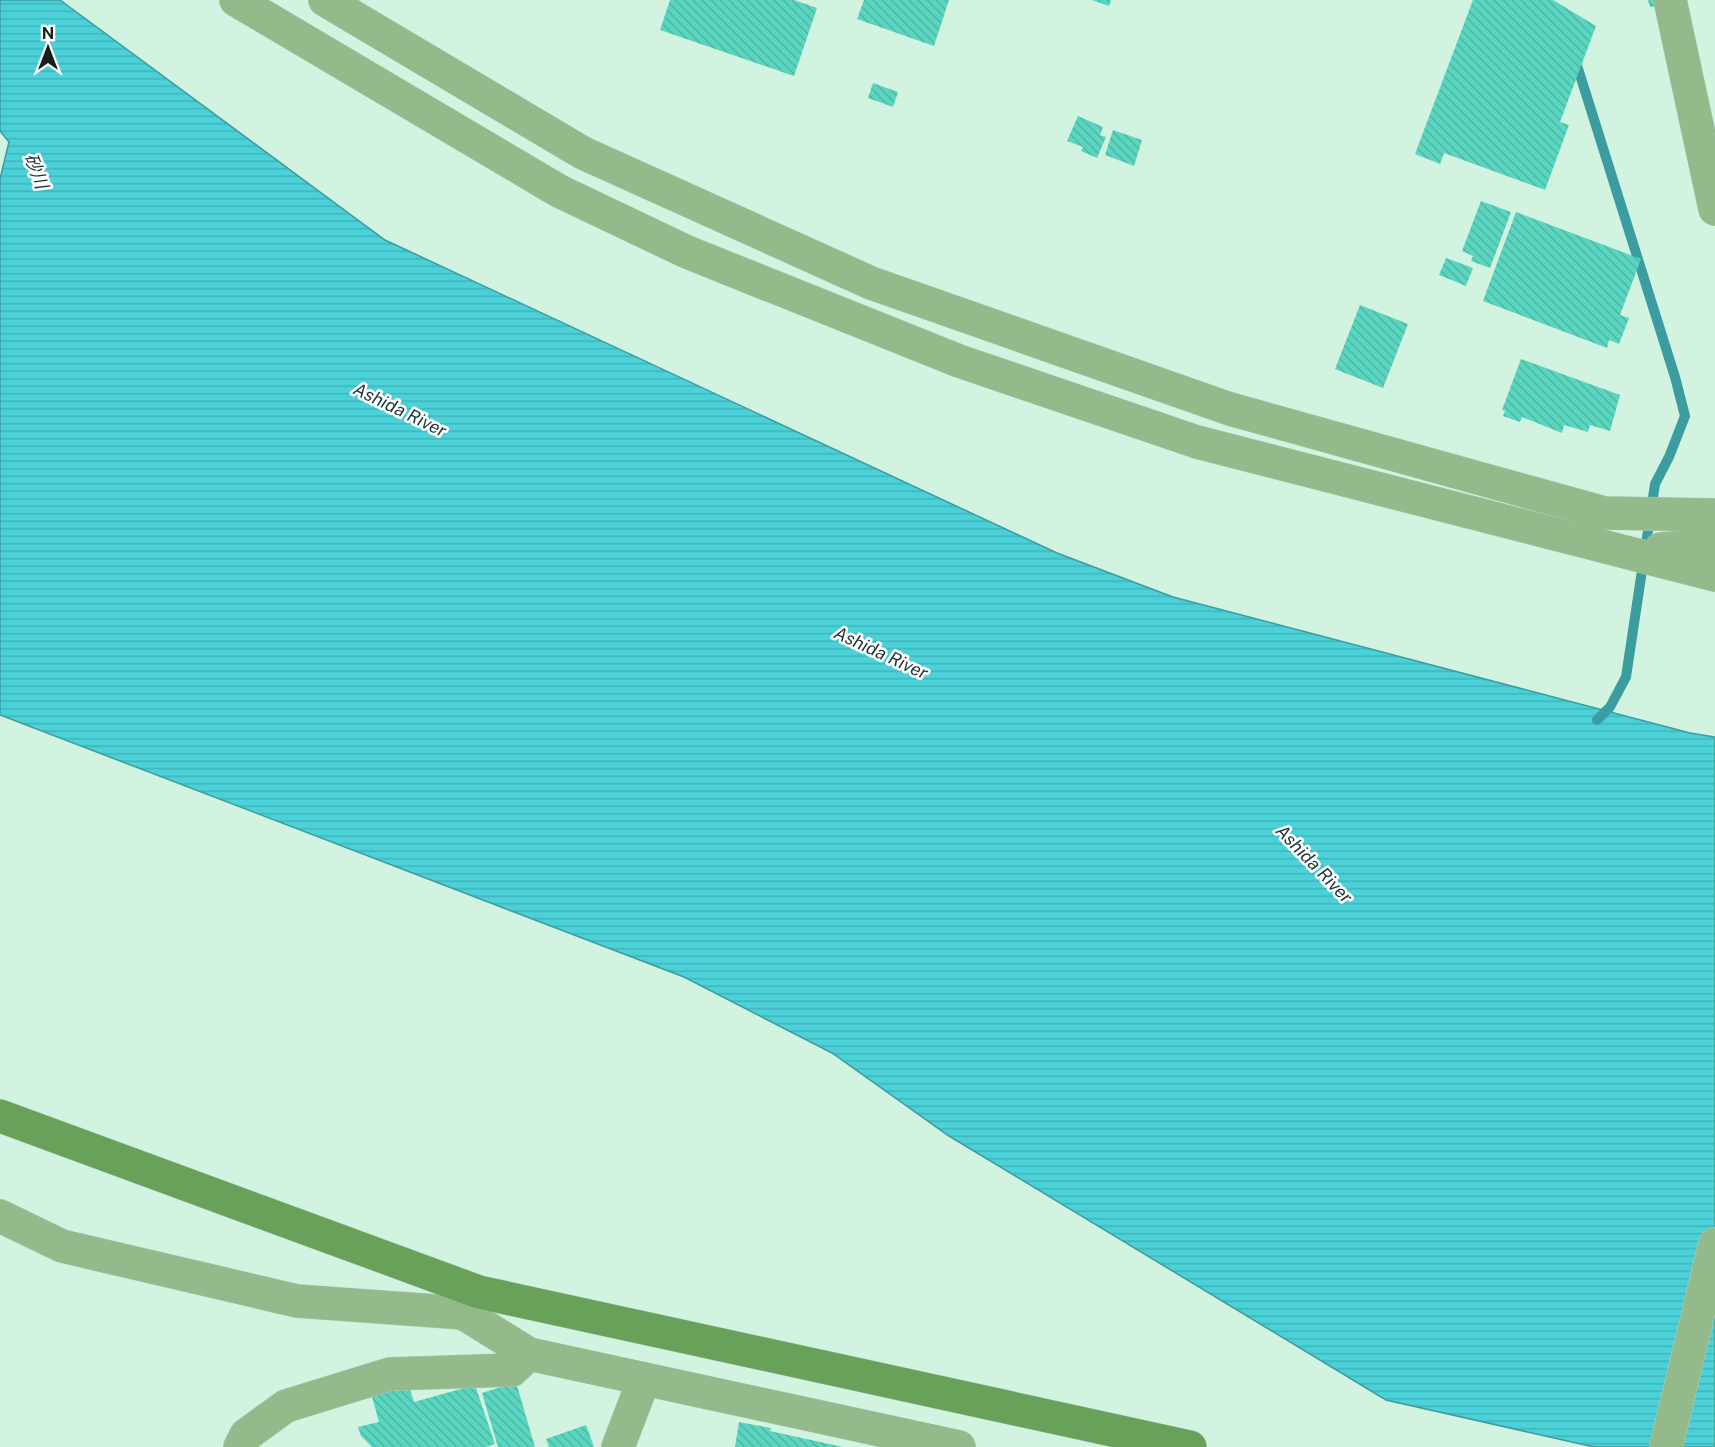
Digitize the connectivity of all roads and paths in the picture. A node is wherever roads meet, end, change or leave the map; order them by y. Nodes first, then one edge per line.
1 (236, 0) edge
2 (325, 0) edge
3 (1670, 0) edge
4 (1715, 209) edge
5 (1715, 515) edge
6 (1715, 545) edge
7 (1656, 561) junction
8 (1715, 575) edge
9 (0, 1116) edge
10 (0, 1216) edge
11 (1715, 1244) edge
12 (471, 1302) junction
13 (529, 1354) junction
14 (644, 1379) junction
15 (240, 1447) edge
16 (618, 1447) edge
17 (959, 1447) edge
18 (1190, 1447) edge
19 (1666, 1447) edge

1 - 7 street
2 - 5 street
3 - 4 street
6 - 7 street
7 - 8 street
9 - 12 street
10 - 12 street
11 - 19 street
12 - 13 street
12 - 18 street
13 - 14 street
13 - 15 street
14 - 16 street
14 - 17 street

